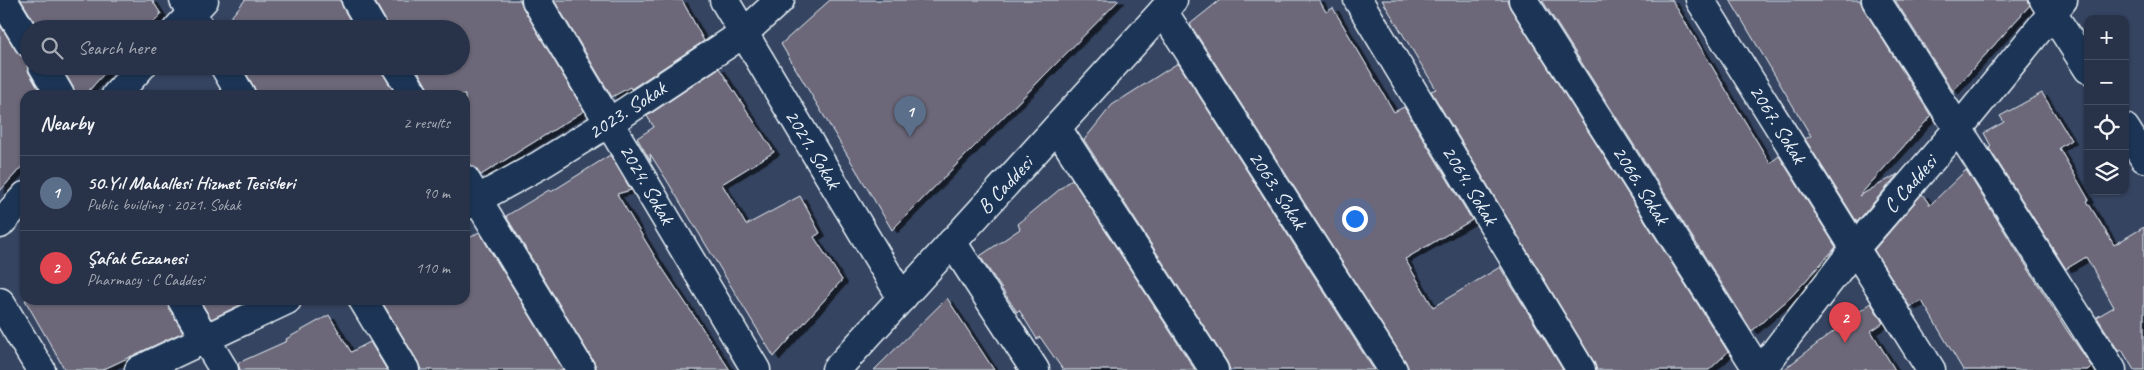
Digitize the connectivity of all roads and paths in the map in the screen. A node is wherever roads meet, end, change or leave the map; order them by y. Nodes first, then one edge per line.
1 (3, 0) edge
2 (356, 0) edge
3 (536, 0) edge
4 (724, 0) edge
5 (780, 0) edge
6 (1358, 0) edge
7 (1523, 0) edge
8 (1700, 0) edge
9 (1876, 0) edge
10 (2053, 4) edge
11 (1168, 5) edge
12 (368, 20) edge
13 (20, 28) edge
14 (744, 33) junction
15 (2084, 62) edge
16 (48, 75) edge
17 (134, 75) edge
18 (229, 75) edge
19 (402, 75) edge
20 (57, 90) edge
21 (120, 90) edge
22 (238, 90) edge
23 (411, 90) edge
24 (610, 122) junction
25 (1057, 128) junction
26 (1959, 128) junction
27 (2129, 134) edge
28 (2144, 158) edge
29 (470, 195) edge
30 (470, 197) edge
31 (20, 202) edge
32 (0, 224) edge
33 (952, 242) junction
34 (1855, 248) junction
35 (902, 298) junction
36 (0, 302) edge
37 (185, 305) edge
38 (278, 305) edge
39 (366, 305) edge
40 (206, 340) junction
41 (41, 370) edge
42 (139, 370) edge
43 (224, 370) edge
44 (405, 370) edge
45 (581, 370) edge
46 (756, 370) edge
47 (836, 370) edge
48 (1035, 370) edge
49 (1214, 370) edge
50 (1393, 370) edge
51 (1581, 370) edge
52 (1760, 370) edge
53 (1931, 370) edge
54 (2112, 370) edge

1 - 13 street
2 - 12 street
3 - 24 street, 2024. Sokak
4 - 14 street, 2021. Sokak
5 - 14 street, 2023. Sokak
6 - 51 street, 2064. Sokak
7 - 52 street, 2066. Sokak
8 - 34 street, 2067. Sokak
9 - 26 street
10 - 15 street
10 - 26 street, C Caddesi
11 - 25 street, B Caddesi
11 - 50 street, 2063. Sokak
14 - 24 street, 2023. Sokak
14 - 35 street, 2021. Sokak
16 - 20 street
17 - 21 street
18 - 22 street
19 - 23 street
24 - 29 street, 2023. Sokak
24 - 46 street, 2024. Sokak
25 - 33 street, B Caddesi
25 - 49 street
26 - 34 street, C Caddesi
26 - 54 street
27 - 28 street
30 - 45 street
31 - 32 street
33 - 35 street, B Caddesi
33 - 48 street
34 - 52 street, C Caddesi
34 - 53 street, 2067. Sokak
35 - 47 street, B Caddesi
36 - 41 street
37 - 40 street
38 - 40 street
39 - 44 street
40 - 42 street
40 - 43 street

